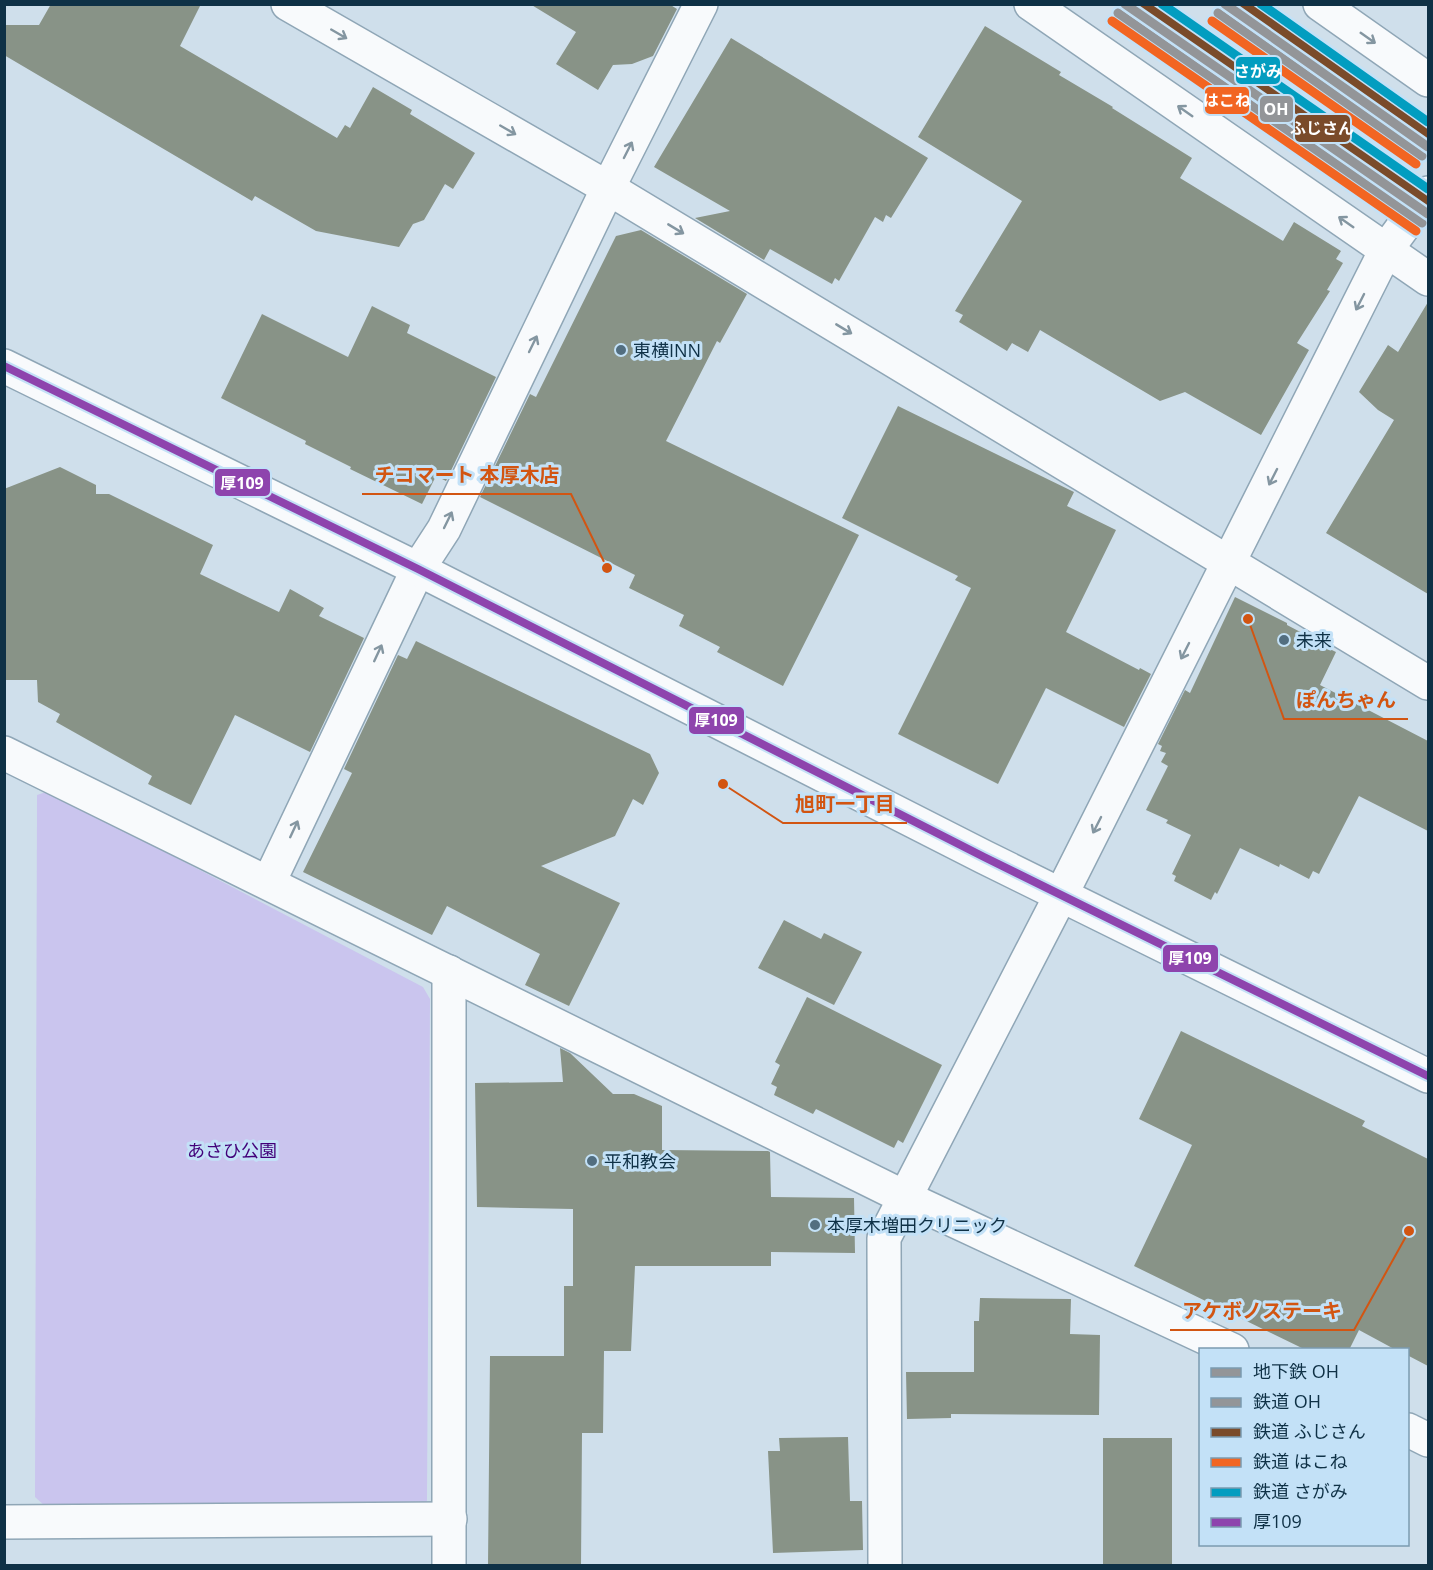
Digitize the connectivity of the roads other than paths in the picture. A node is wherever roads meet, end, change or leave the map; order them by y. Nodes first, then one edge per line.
1 (288, 4) edge
2 (701, 4) edge
3 (1031, 4) edge
4 (1320, 4) edge
5 (1428, 80) edge
6 (609, 188) junction
7 (1428, 193) edge
8 (1386, 250) junction
9 (1428, 279) edge
10 (4, 366) edge
11 (1230, 562) junction
12 (418, 569) junction
13 (1428, 683) edge
14 (4, 753) edge
15 (268, 882) junction
16 (1061, 895) junction
17 (449, 972) junction
18 (1428, 1076) edge
19 (906, 1198) junction
20 (1229, 1348) edge
21 (1409, 1432) edge
22 (1428, 1440) edge
23 (450, 1520) junction
24 (4, 1522) edge
25 (449, 1566) edge
26 (885, 1566) edge

1 -> 6 street
6 -> 2 street
8 -> 3 street
4 -> 5 street
6 -> 11 street
12 -> 6 street
7 - 8 street
8 - 9 street
8 -> 11 street
10 - 12 street
11 - 13 street
11 -> 16 street
15 -> 12 street
12 - 16 street
14 - 15 street
15 - 17 street
16 - 18 street
16 - 19 street
17 - 19 street
17 - 23 street
19 - 20 street
19 - 26 street
21 - 22 street
23 - 24 street
23 - 25 street

